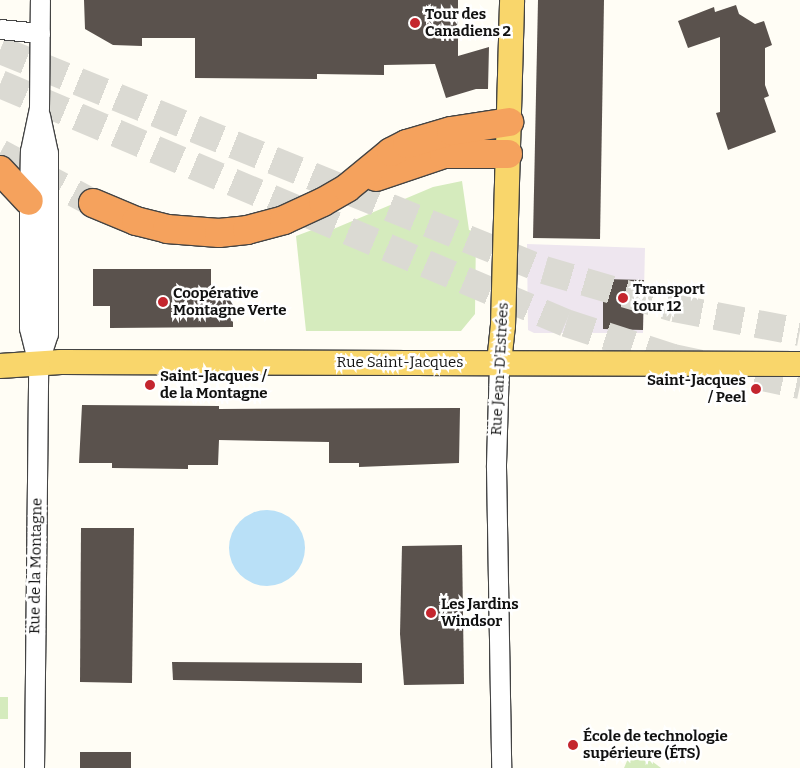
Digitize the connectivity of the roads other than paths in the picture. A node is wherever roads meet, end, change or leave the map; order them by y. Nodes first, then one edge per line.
1 (40, 0) edge
2 (512, 0) edge
3 (0, 29) edge
4 (40, 33) junction
5 (38, 108) junction
6 (509, 122) junction
7 (508, 154) junction
8 (0, 170) edge
9 (347, 188) junction
10 (29, 202) junction
11 (93, 203) tunnel mouth
12 (499, 363) junction
13 (38, 364) junction
14 (800, 364) edge
15 (0, 366) edge
16 (34, 768) edge
17 (501, 768) edge

1 - 4 street, Rue de la Montagne
2 - 6 main road, Rue Jean-D'Estrées
3 - 4 street
4 - 5 street, Rue de la Montagne
5 - 10 street, Rue de la Montagne
5 - 13 street, Rue de la Montagne
6 - 7 main road, Rue Jean-D'Estrées
6 - 9 highway
7 - 9 highway
7 - 12 main road, Rue Jean-D'Estrées
8 - 10 highway
9 - 11 highway
10 - 13 street, Rue de la Montagne
12 - 13 main road, Rue Saint-Jacques
12 - 14 main road, Rue Saint-Jacques
12 - 17 street, Rue Jean-D'Estrées
13 - 15 main road, Rue Saint-Jacques
13 - 16 street, Rue de la Montagne

